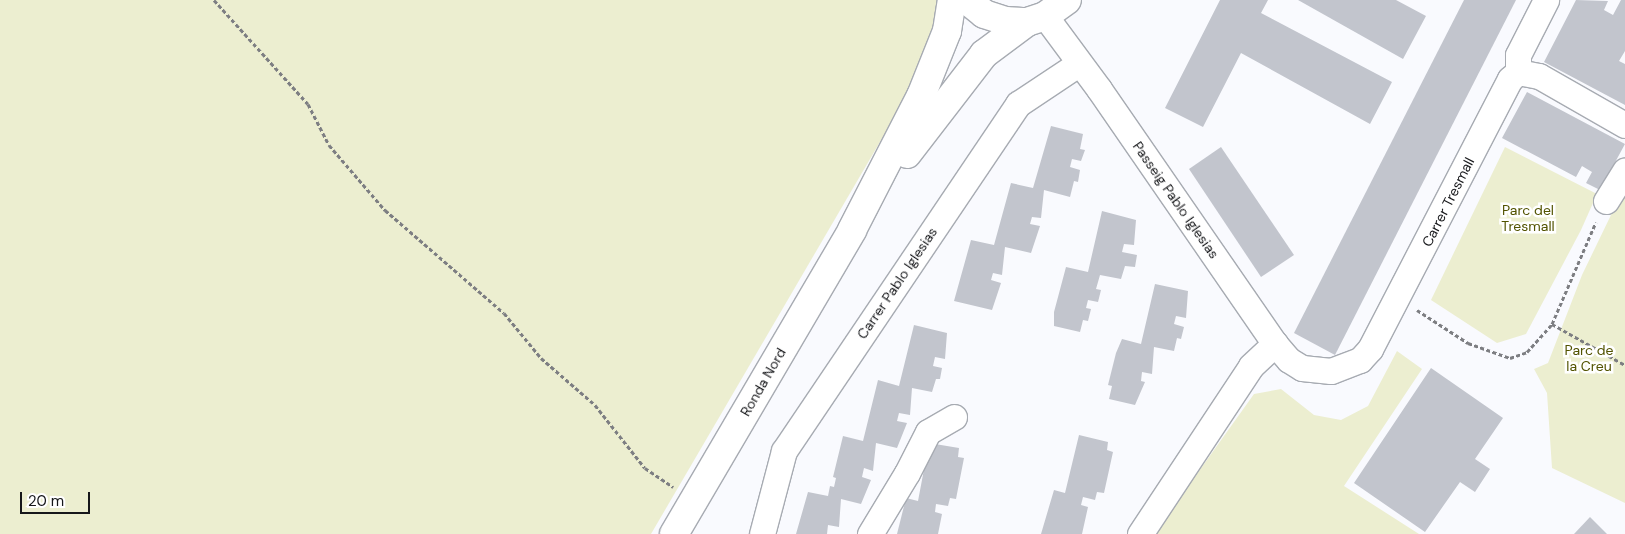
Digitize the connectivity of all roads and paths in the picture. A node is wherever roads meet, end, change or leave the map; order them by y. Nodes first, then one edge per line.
1 (214, 0) edge
2 (952, 0) edge
3 (967, 0) edge
4 (1067, 0) edge
5 (1546, 0) edge
6 (1036, 19) junction
7 (1078, 64) junction
8 (1518, 72) junction
9 (1625, 124) edge
10 (1625, 171) edge
11 (1606, 201) joint
12 (852, 230) junction
13 (1398, 298) junction
14 (1552, 324) junction
15 (1275, 344) junction
16 (1625, 365) edge
17 (1317, 371) joint
18 (954, 417) dead end
19 (694, 501) junction
20 (674, 534) edge
21 (762, 534) edge
22 (870, 534) edge
23 (1140, 534) edge

1 - 19 path
2 - 12 main road, Ronda Nord
3 - 6 main road
4 - 6 main road, Ronda Nord
5 - 8 street, Carrer Tresmall
6 - 7 street, Passeig Pablo Iglesias
6 - 12 main road, Ronda Nord
7 - 15 street, Passeig Pablo Iglesias
7 - 21 street, Carrer Pablo Iglesias
8 - 9 street
8 - 13 street, Carrer Tresmall
10 - 11 street
11 - 14 path
12 - 19 main road, Ronda Nord
13 - 14 path
13 - 17 street, Carrer Tresmall
14 - 16 path
15 - 17 street, Passeig Pablo Iglesias
15 - 23 street
18 - 22 street
19 - 20 main road, Ronda Nord

